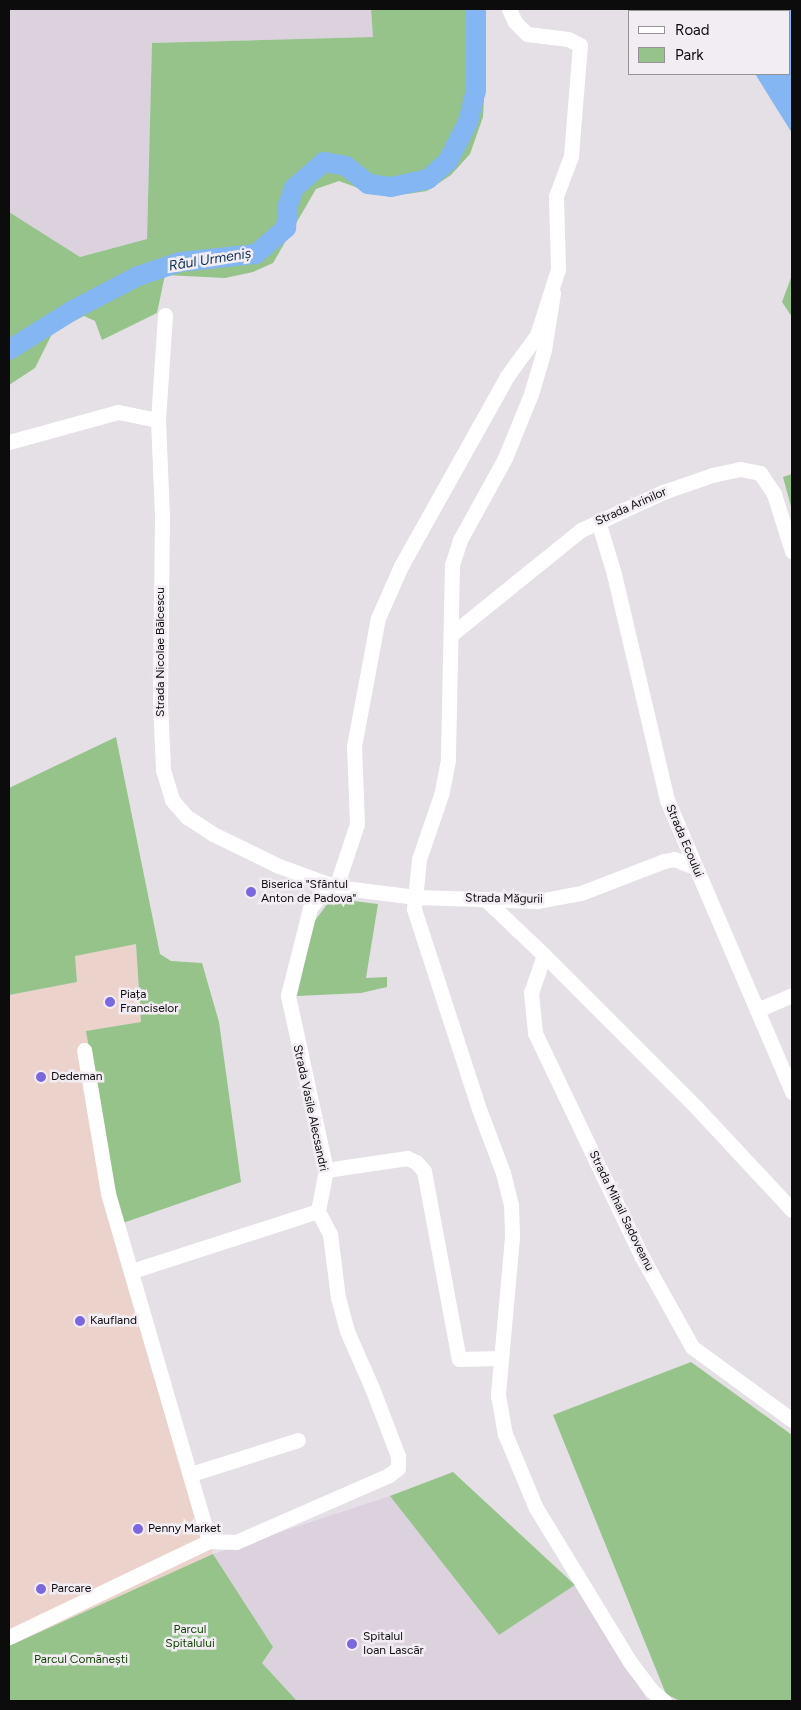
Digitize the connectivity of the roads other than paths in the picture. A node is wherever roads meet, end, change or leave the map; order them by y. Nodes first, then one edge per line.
1 (509, 9) edge
2 (553, 293) junction
3 (166, 315) dead end
4 (158, 420) junction
5 (9, 442) edge
6 (598, 521) junction
7 (792, 551) edge
8 (452, 634) junction
9 (695, 867) junction
10 (336, 887) junction
11 (416, 898) junction
12 (485, 899) junction
13 (544, 955) junction
14 (792, 995) edge
15 (757, 1010) junction
16 (84, 1050) dead end
17 (792, 1092) edge
18 (326, 1170) junction
19 (792, 1210) edge
20 (318, 1211) junction
21 (132, 1271) junction
22 (501, 1358) junction
23 (792, 1420) edge
24 (298, 1440) dead end
25 (191, 1474) junction
26 (209, 1541) junction
27 (9, 1637) edge
28 (664, 1701) edge

1 - 2 street
2 - 8 street
2 - 10 street
3 - 4 street, Strada Nicolae Bălcescu
4 - 5 street
4 - 10 street, Strada Nicolae Bălcescu
6 - 7 street, Strada Arinilor
6 - 8 street, Strada Arinilor
6 - 9 street, Strada Ecoului
8 - 11 street
9 - 12 street, Strada Măgurii
9 - 15 street, Strada Ecoului
10 - 11 street, Strada Măgurii
10 - 18 street, Strada Vasile Alecsandri
11 - 12 street, Strada Măgurii
11 - 22 street
12 - 13 street
13 - 19 street
13 - 23 street, Strada Mihail Sadoveanu
14 - 15 street
15 - 17 street, Strada Ecoului
16 - 21 street
18 - 20 street, Strada Vasile Alecsandri
18 - 22 street
20 - 21 street
20 - 26 street
21 - 25 street
22 - 28 street
24 - 25 street
25 - 26 street
26 - 27 street

